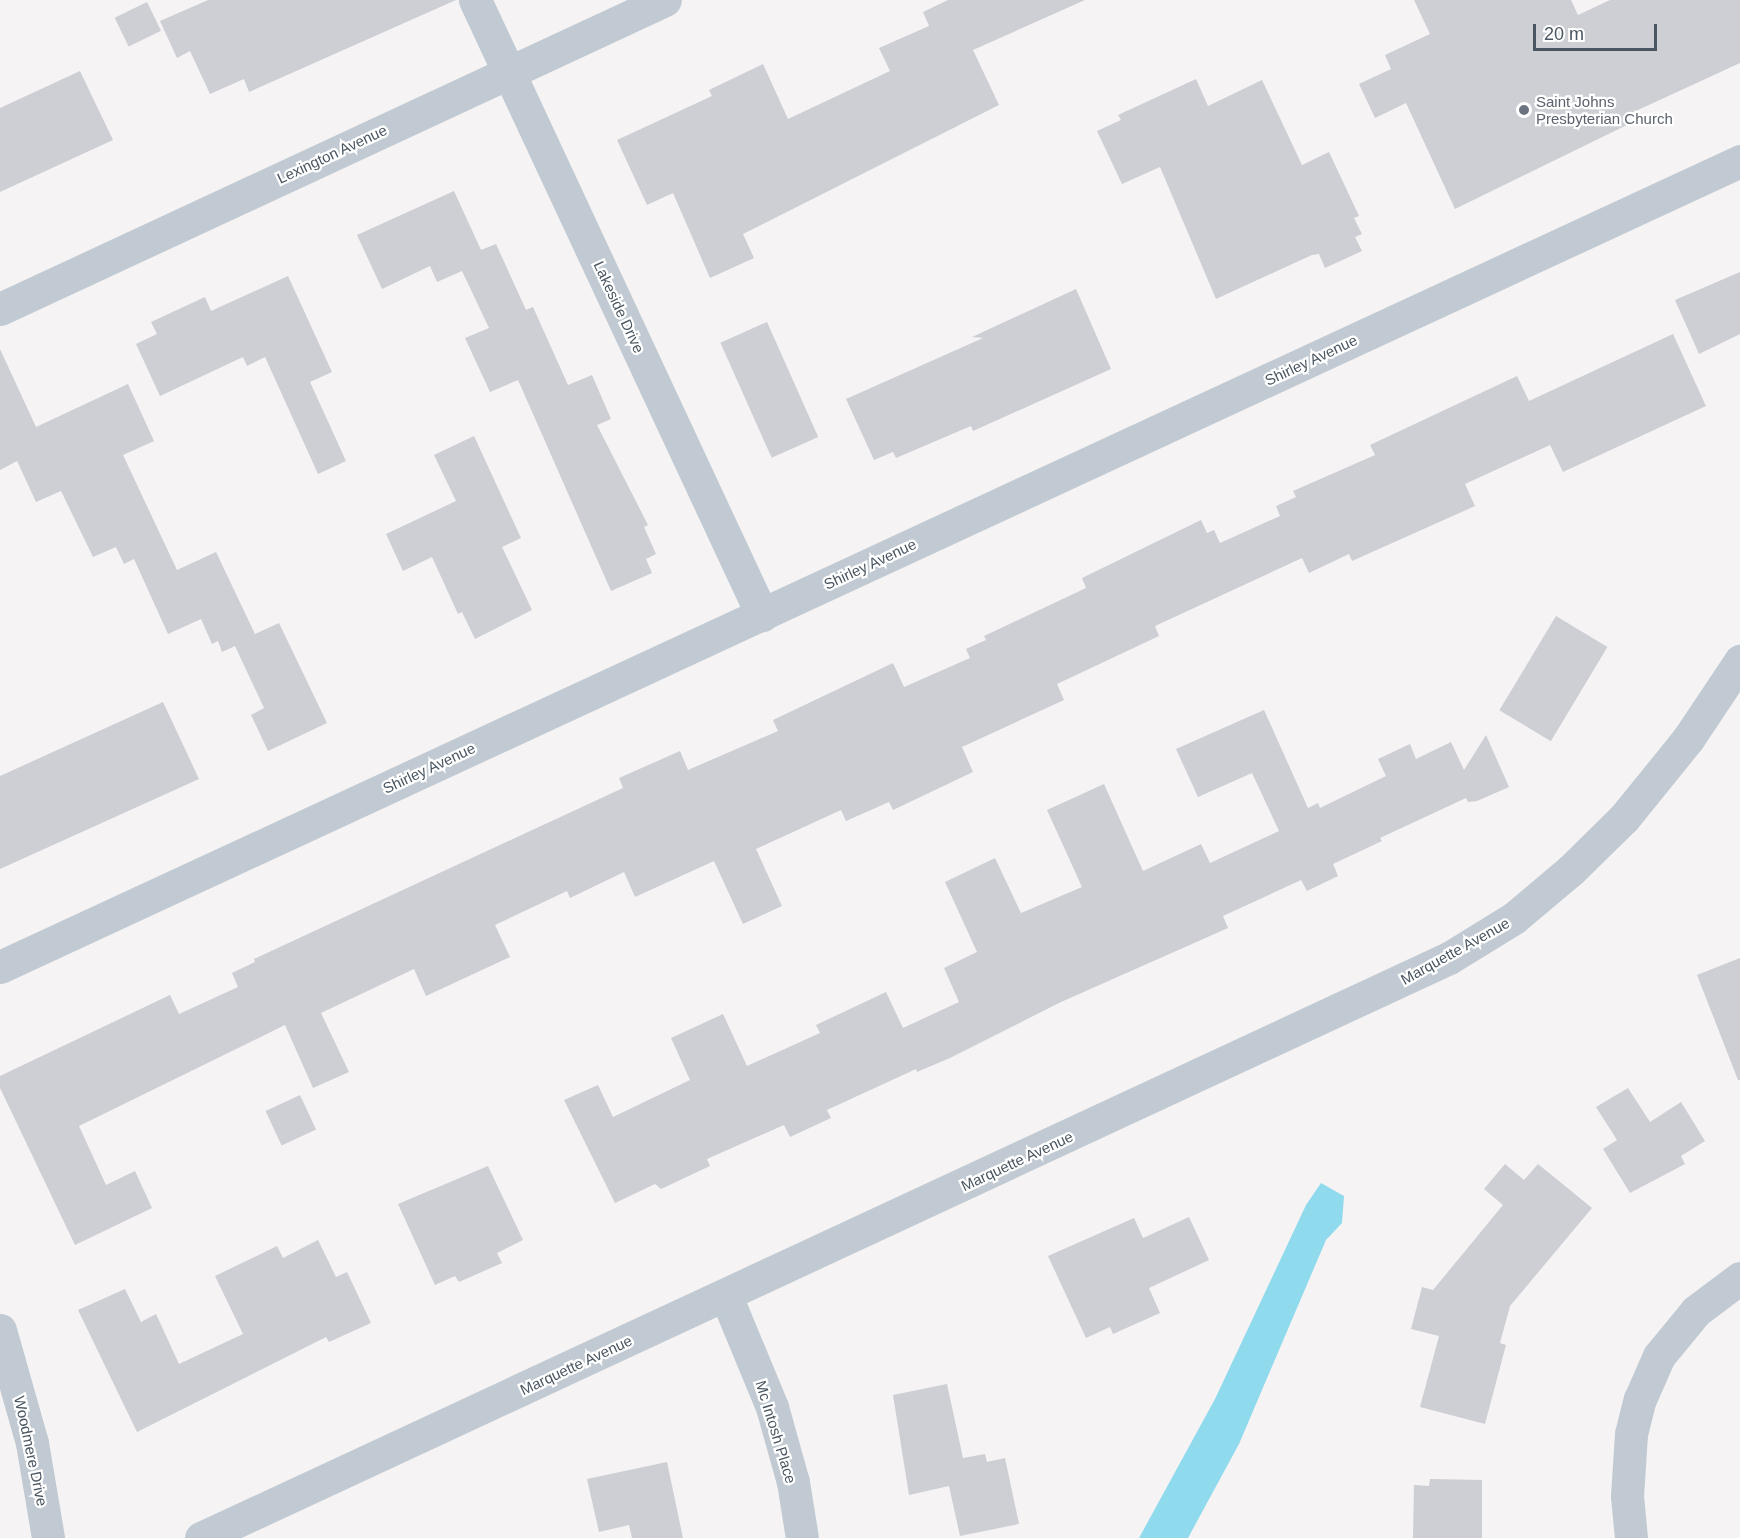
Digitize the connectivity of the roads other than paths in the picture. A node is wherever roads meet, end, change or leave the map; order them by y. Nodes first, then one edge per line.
1 (476, 0) edge
2 (665, 0) edge
3 (508, 71) junction
4 (1740, 161) edge
5 (0, 309) edge
6 (762, 615) junction
7 (1740, 661) edge
8 (0, 967) edge
9 (1740, 1278) edge
10 (726, 1296) junction
11 (0, 1330) edge
12 (48, 1538) edge
13 (201, 1538) edge
14 (802, 1538) edge
15 (1631, 1538) edge

1 - 3 street, Lakeside Drive
2 - 3 street, Lexington Avenue
3 - 5 street, Lexington Avenue
3 - 6 street, Lakeside Drive
4 - 6 street, Shirley Avenue
6 - 8 street, Shirley Avenue
7 - 10 street, Marquette Avenue
9 - 15 street
10 - 13 street, Marquette Avenue
10 - 14 street, Mc Intosh Place
11 - 12 street, Woodmere Drive

